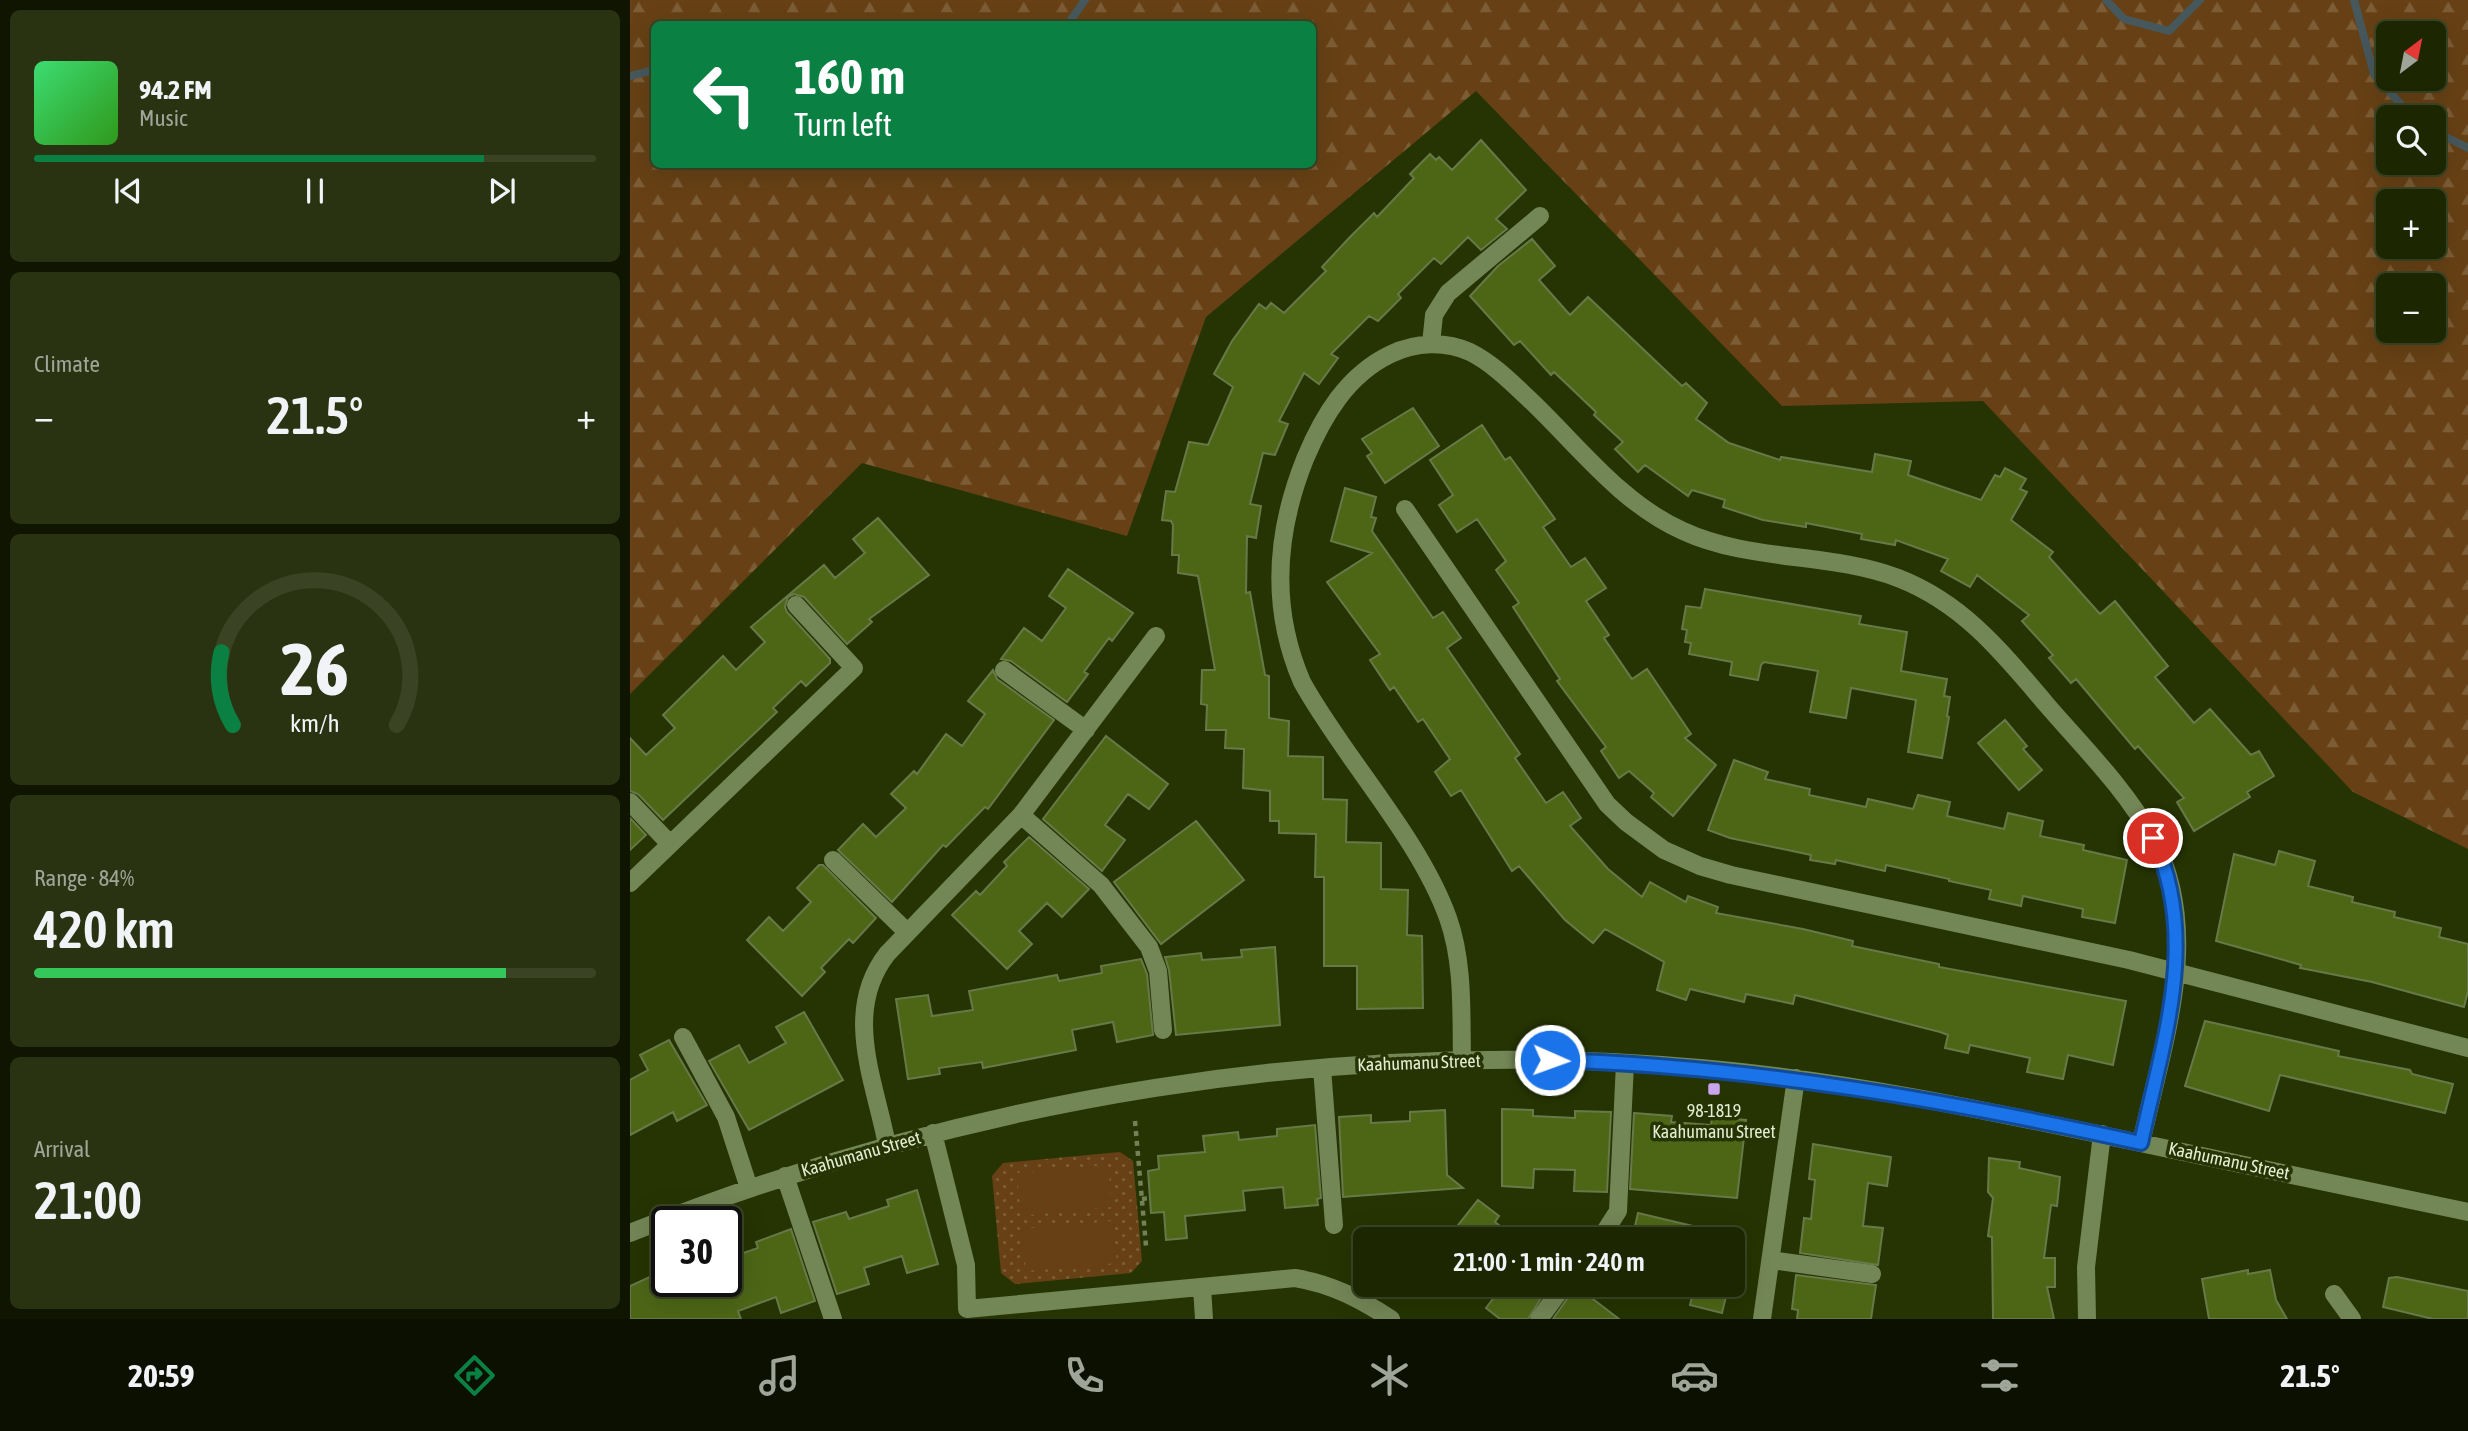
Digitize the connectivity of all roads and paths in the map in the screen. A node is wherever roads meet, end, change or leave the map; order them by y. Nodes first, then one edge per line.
1 (1540, 216) dead end
2 (1431, 344) junction
3 (1405, 509) dead end
4 (796, 605) dead end
5 (1157, 636) dead end
6 (1004, 670) dead end
7 (1086, 730) junction
8 (630, 802) edge
9 (1021, 815) junction
10 (670, 844) junction
11 (834, 860) dead end
12 (630, 883) edge
13 (907, 932) junction
14 (2177, 972) junction
15 (1163, 1030) dead end
16 (683, 1037) dead end
17 (2468, 1048) edge
18 (1462, 1061) junction
19 (1625, 1063) junction
20 (1322, 1068) junction
21 (1796, 1078) junction
22 (1135, 1121) dead end
23 (933, 1133) junction
24 (2102, 1134) junction
25 (2141, 1143) junction
26 (887, 1144) junction
27 (785, 1176) junction
28 (749, 1188) junction
29 (1150, 1198) dead end
30 (1142, 1199) junction
31 (2468, 1212) edge
32 (1334, 1225) dead end
33 (1608, 1227) edge
34 (630, 1233) edge
35 (1146, 1246) dead end
36 (1771, 1260) junction
37 (1872, 1274) dead end
38 (1202, 1287) junction
39 (2334, 1294) dead end
40 (1555, 1297) edge
41 (966, 1314) edge
42 (833, 1319) edge
43 (1204, 1319) edge
44 (1391, 1319) edge
45 (1539, 1319) edge
46 (1762, 1319) edge
47 (2087, 1319) edge
48 (2352, 1319) edge

1 - 2 street
2 - 14 street
2 - 18 street
3 - 14 street
4 - 10 street
5 - 7 street
6 - 7 street
7 - 9 street
8 - 10 street
9 - 13 street
9 - 15 street
10 - 12 street
11 - 13 street
13 - 26 street
14 - 17 street
14 - 25 street
16 - 28 street
18 - 19 street, Kaahumanu Street
18 - 20 street, Kaahumanu Street
19 - 21 street, Kaahumanu Street
19 - 33 street
20 - 23 street, Kaahumanu Street
20 - 32 street
21 - 24 street, Kaahumanu Street
21 - 36 street
22 - 30 path
23 - 26 street, Kaahumanu Street
23 - 41 street
24 - 25 street, Kaahumanu Street
24 - 47 street
25 - 31 street, Kaahumanu Street
26 - 27 street, Kaahumanu Street
27 - 28 street, Kaahumanu Street
27 - 42 street
28 - 34 street, Kaahumanu Street
29 - 30 path
30 - 35 path
36 - 37 street
36 - 46 street
38 - 41 street
38 - 43 street
38 - 44 street
39 - 48 street
40 - 45 street

